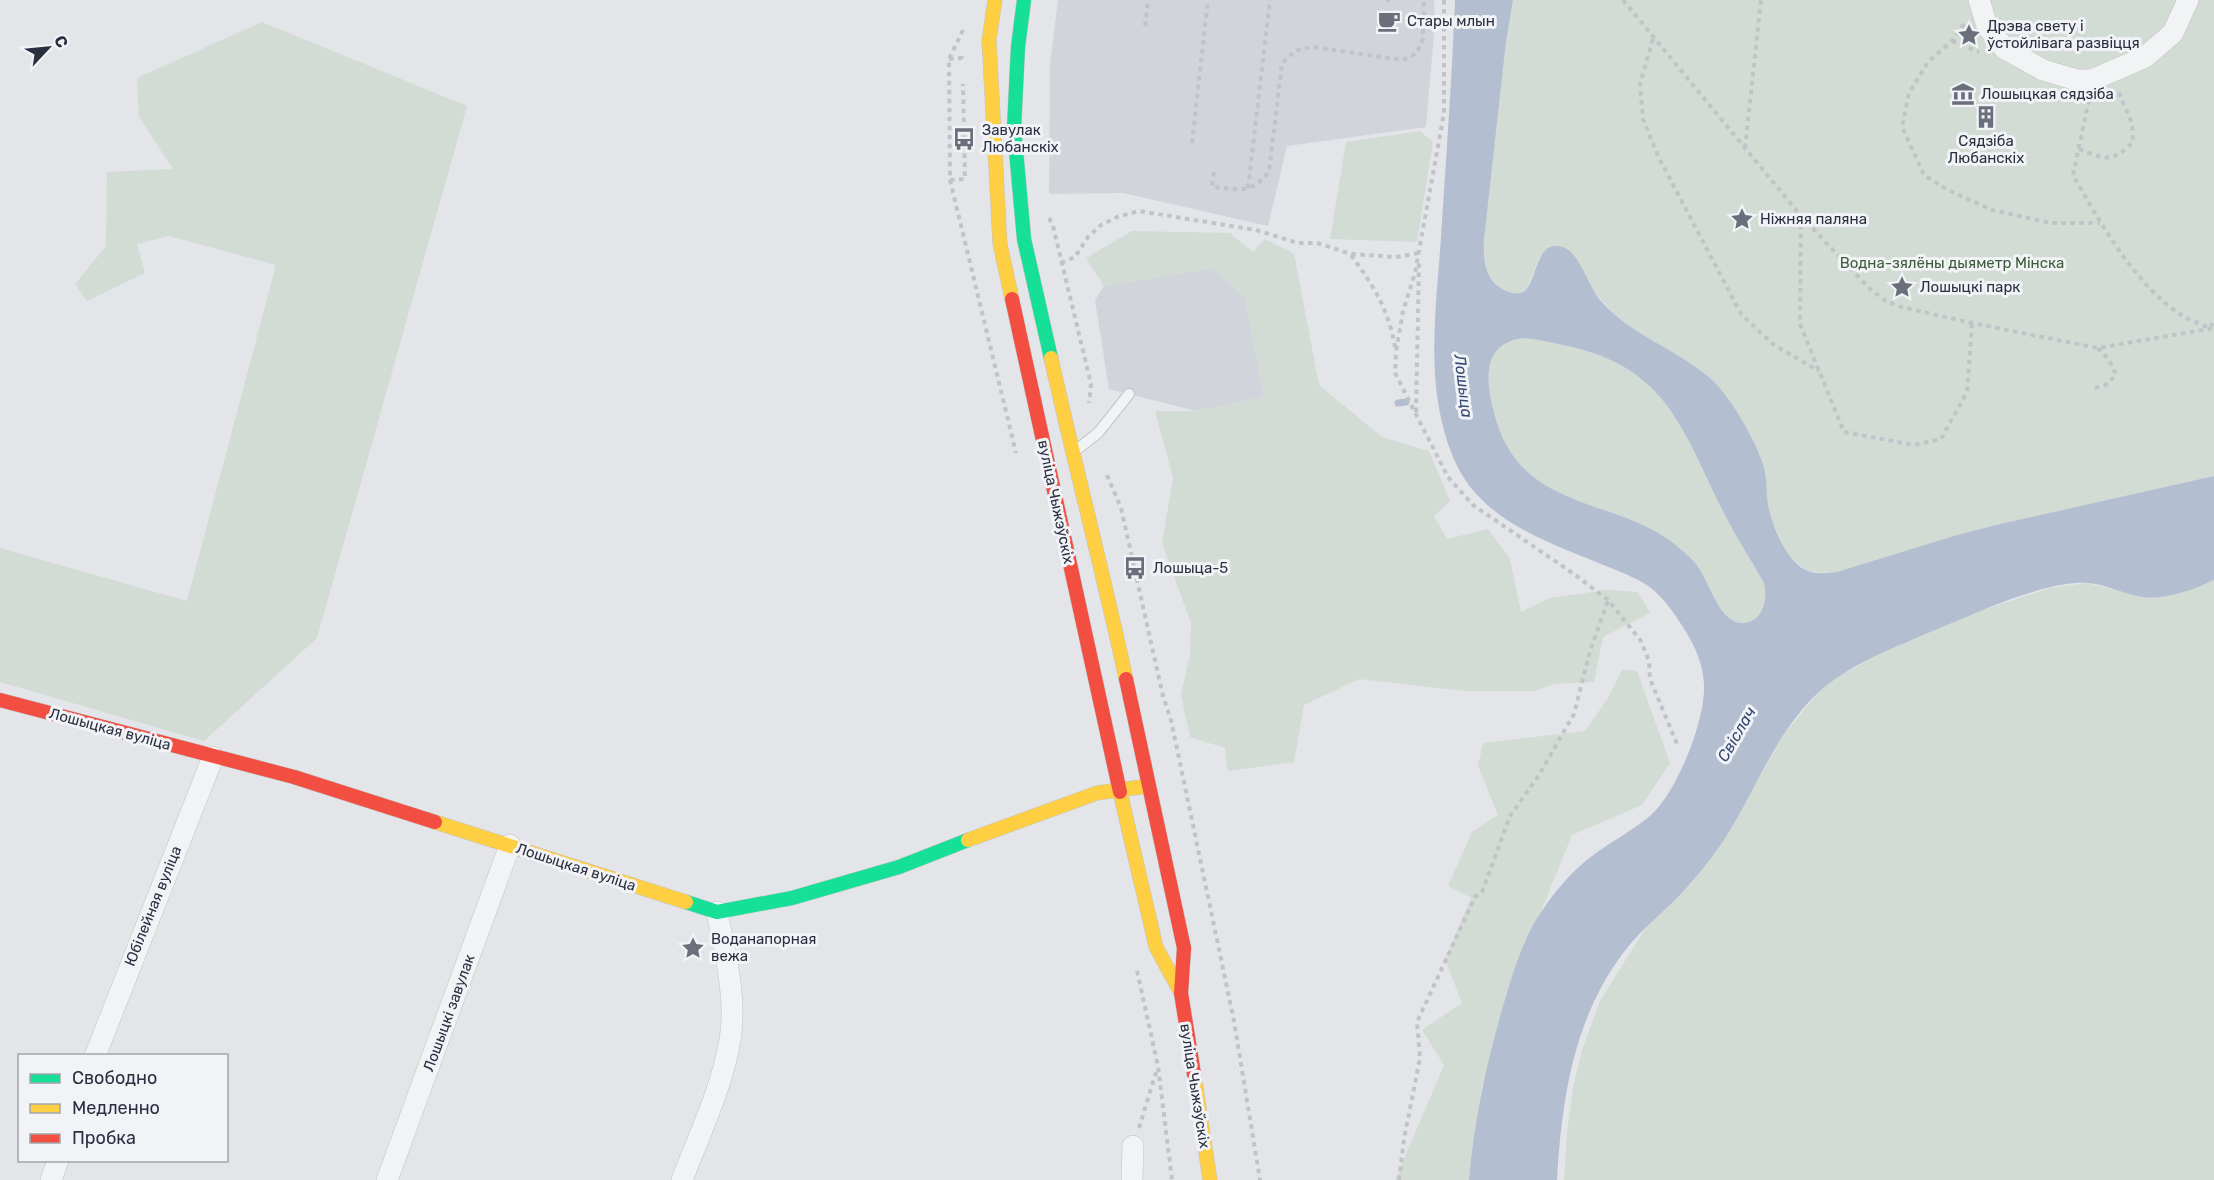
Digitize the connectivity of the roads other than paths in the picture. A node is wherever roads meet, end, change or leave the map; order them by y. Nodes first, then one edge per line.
1 (995, 0) edge
2 (1024, 0) edge
3 (1979, 0) edge
4 (2188, 0) edge
5 (1129, 394) dead end
6 (1060, 456) junction
7 (0, 700) edge
8 (213, 757) junction
9 (1148, 786) junction
10 (1119, 790) junction
11 (510, 845) junction
12 (717, 912) junction
13 (1181, 993) junction
14 (96, 1054) edge
15 (1133, 1146) road end
16 (58, 1162) edge
17 (51, 1180) edge
18 (387, 1180) edge
19 (682, 1180) edge
20 (1132, 1180) edge
21 (1210, 1180) edge

1 - 6 street, вуліца Чыжэўскіх
2 - 6 street, вуліца Чыжэўскіх
3 - 4 street
5 - 6 lane
6 - 9 street, вуліца Чыжэўскіх
6 - 10 street, вуліца Чыжэўскіх
7 - 8 street, Лошыцкая вуліца
8 - 11 street, Лошыцкая вуліца
8 - 14 street, Юбілейная вуліца
9 - 10 street, Лошыцкая вуліца
9 - 13 street, вуліца Чыжэўскіх
10 - 12 street, Лошыцкая вуліца
10 - 13 street, вуліца Чыжэўскіх
11 - 12 street, Лошыцкая вуліца
11 - 18 street, Лошыцкі завулак
12 - 19 street
13 - 21 street, вуліца Чыжэўскіх
15 - 20 street
16 - 17 street

